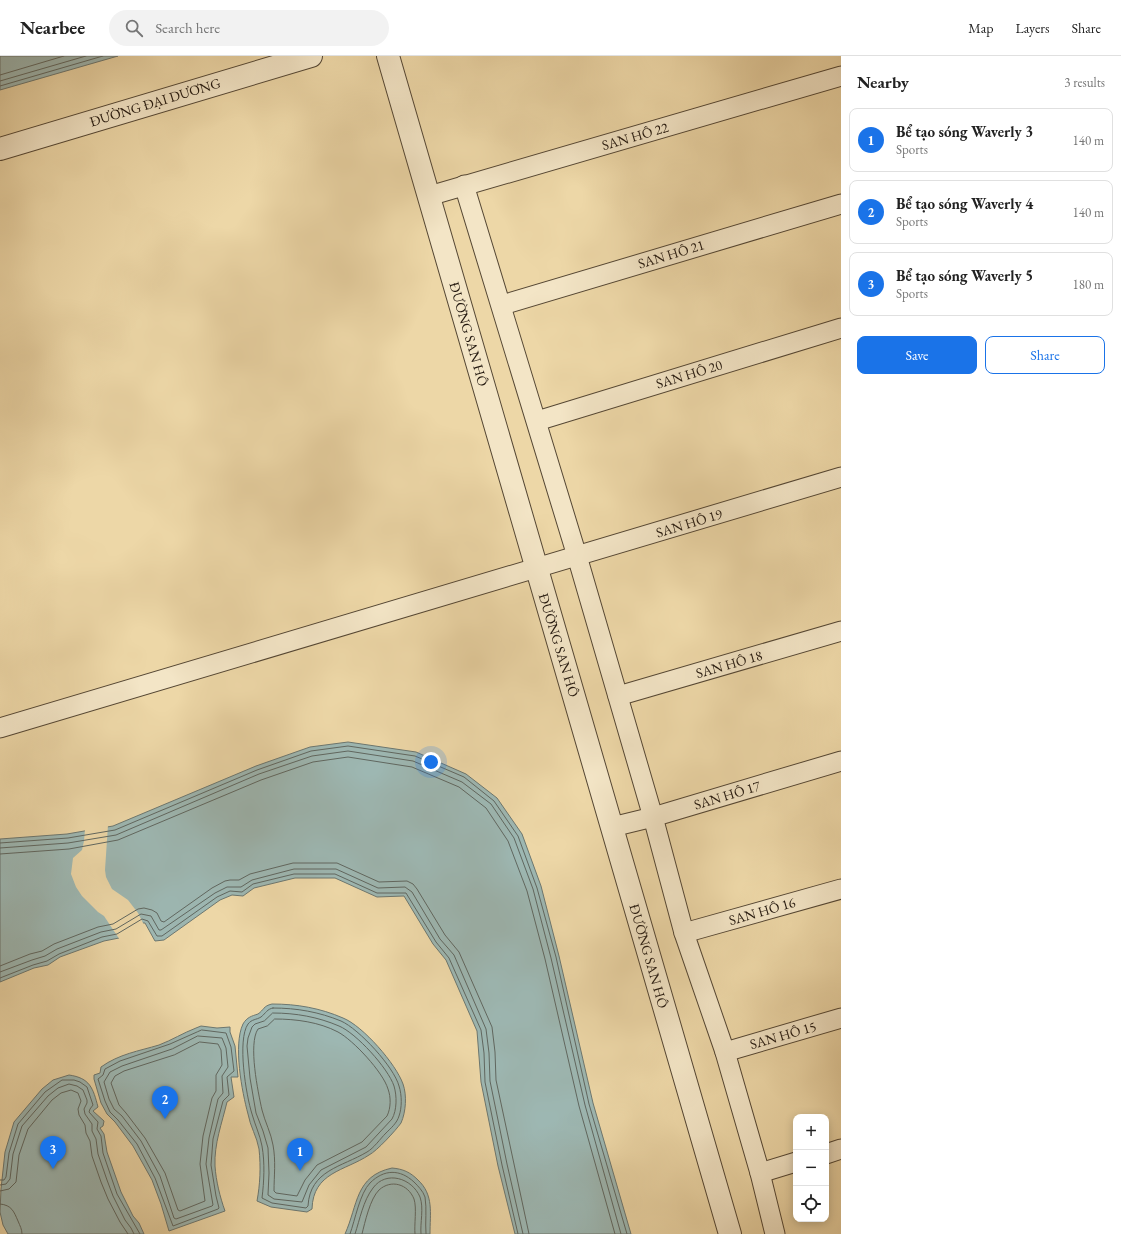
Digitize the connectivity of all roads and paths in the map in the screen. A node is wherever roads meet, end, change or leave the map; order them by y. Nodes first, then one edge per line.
1 (311, 56) edge
2 (388, 56) edge
3 (841, 76) edge
4 (0, 149) edge
5 (464, 185) junction
6 (428, 196) junction
7 (841, 204) edge
8 (502, 305) junction
9 (841, 328) edge
10 (537, 421) junction
11 (841, 477) edge
12 (577, 556) junction
13 (536, 569) junction
14 (841, 631) edge
15 (618, 696) junction
16 (0, 728) edge
17 (841, 761) edge
18 (653, 817) junction
19 (612, 827) junction
20 (841, 889) edge
21 (684, 933) junction
22 (841, 1018) edge
23 (725, 1052) junction
24 (841, 1149) edge
25 (829, 1153) edge
26 (793, 1163) edge
27 (760, 1173) junction
28 (730, 1234) edge
29 (775, 1234) edge

1 - 4 street, ĐƯỜNG ĐẠI DƯƠNG
2 - 6 street, ĐƯỜNG SAN HÔ
3 - 5 street, SAN HÔ 22
5 - 6 street, SAN HÔ 22
5 - 8 street
6 - 13 street, ĐƯỜNG SAN HÔ
7 - 8 street, SAN HÔ 21
8 - 10 street
9 - 10 street, SAN HÔ 20
10 - 12 street
11 - 12 street, SAN HÔ 19
12 - 13 street, SAN HÔ 19
12 - 15 street
13 - 16 street, SAN HÔ 19
13 - 19 street, ĐƯỜNG SAN HÔ
14 - 15 street, SAN HÔ 18
15 - 18 street
17 - 18 street, SAN HÔ 17
18 - 19 street, SAN HÔ 17
18 - 21 street
19 - 28 street, ĐƯỜNG SAN HÔ
20 - 21 street, SAN HÔ 16
21 - 23 street
22 - 23 street, SAN HÔ 15
23 - 27 street
24 - 25 street
26 - 27 street
27 - 29 street

